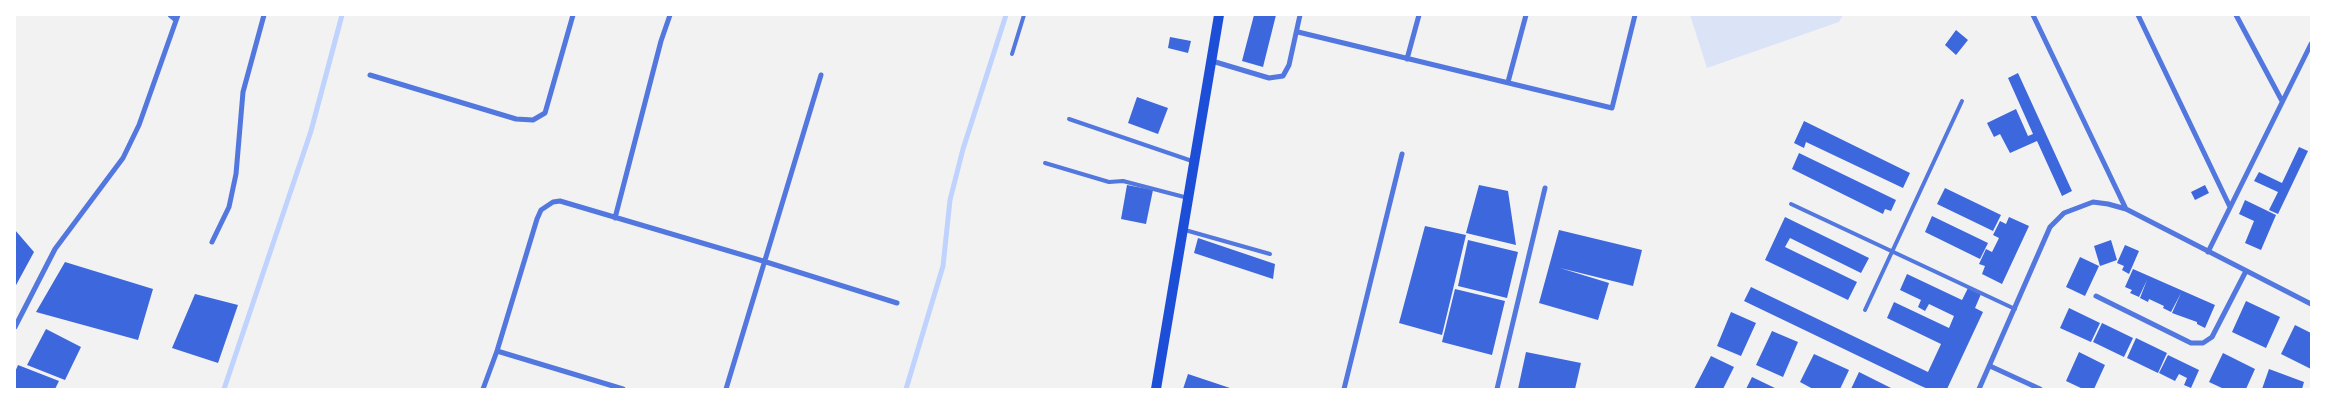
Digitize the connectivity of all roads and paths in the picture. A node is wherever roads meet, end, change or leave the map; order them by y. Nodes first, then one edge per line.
1 (170, 15) edge
2 (264, 15) edge
3 (573, 15) edge
4 (670, 15) edge
5 (1024, 15) edge
6 (1219, 15) edge
7 (1300, 15) edge
8 (1419, 15) edge
9 (1526, 15) edge
10 (1635, 15) edge
11 (2033, 15) edge
12 (2138, 15) edge
13 (2236, 15) edge
14 (177, 18) edge
15 (1298, 32) junction
16 (2311, 44) edge
17 (1012, 54) dead end
18 (1407, 59) junction
19 (1212, 61) junction
20 (370, 74) dead end
21 (820, 75) dead end
22 (1508, 82) junction
23 (1962, 101) dead end
24 (2282, 101) junction
25 (1069, 119) dead end
26 (1402, 154) dead end
27 (1194, 162) junction
28 (1045, 163) dead end
29 (1545, 188) dead end
30 (1188, 198) junction
31 (1791, 204) dead end
32 (2230, 207) junction
33 (2126, 209) junction
34 (615, 218) junction
35 (1183, 229) junction
36 (212, 242) dead end
37 (1893, 252) junction
38 (2208, 252) junction
39 (1270, 254) dead end
40 (763, 261) junction
41 (2246, 271) junction
42 (2096, 296) dead end
43 (896, 303) dead end
44 (2311, 304) edge
45 (2015, 309) junction
46 (1865, 310) dead end
47 (15, 327) edge
48 (497, 351) junction
49 (1990, 366) junction
50 (483, 389) edge
51 (623, 389) edge
52 (726, 389) edge
53 (1156, 389) edge
54 (1344, 389) edge
55 (1496, 389) edge
56 (1979, 389) edge
57 (2040, 389) edge

1 - 14 street
2 - 36 street
3 - 20 street
4 - 34 street
5 - 17 lane
6 - 19 main road
7 - 15 street
8 - 18 street
9 - 22 street
10 - 22 street
11 - 33 street
12 - 32 street
13 - 24 street
14 - 47 street
15 - 18 street
15 - 19 street
16 - 24 street
18 - 22 street
19 - 27 main road
21 - 40 street
23 - 37 lane
24 - 32 street
25 - 27 lane
26 - 54 street
27 - 30 main road
28 - 30 lane
29 - 55 street
30 - 35 main road
31 - 37 lane
32 - 38 street
33 - 38 street
33 - 45 street
34 - 40 street
34 - 48 street
35 - 39 lane
35 - 53 main road
37 - 45 lane
37 - 46 lane
38 - 41 street
40 - 43 street
40 - 52 street
41 - 42 street
41 - 44 street
45 - 49 street
48 - 50 street
48 - 51 street
49 - 56 street
49 - 57 street

